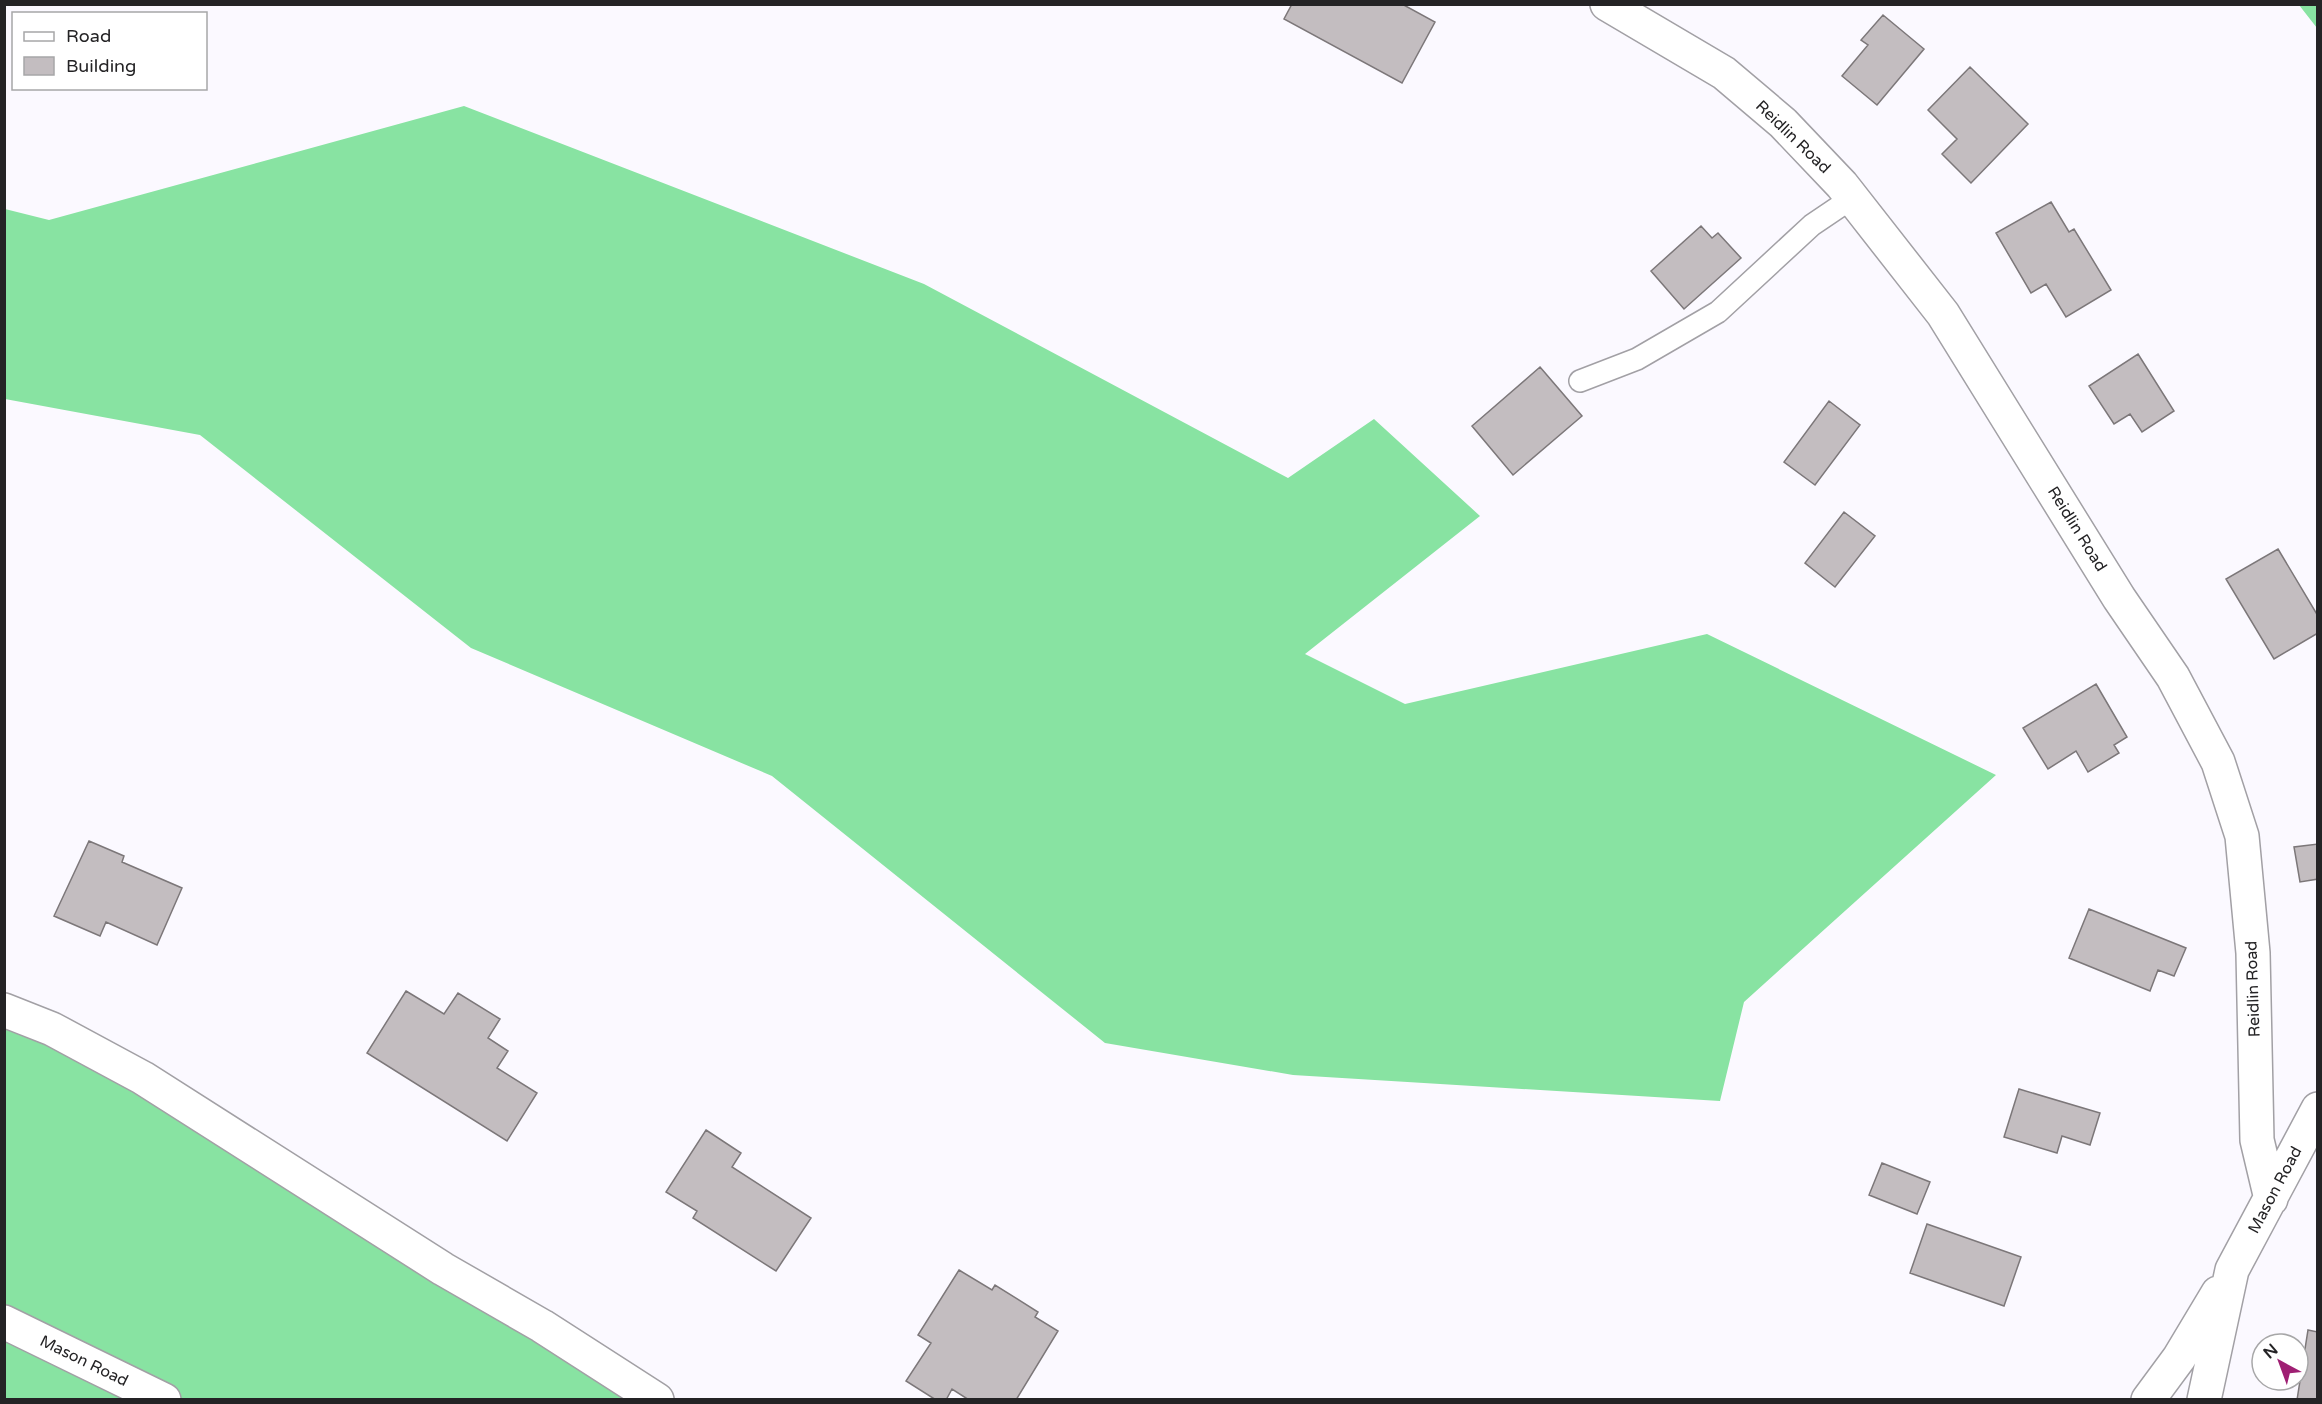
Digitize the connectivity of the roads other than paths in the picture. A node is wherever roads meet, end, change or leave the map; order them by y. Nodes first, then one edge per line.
1 (1607, 4) edge
2 (1852, 198) junction
3 (1580, 381) dead end
4 (4, 1011) edge
5 (2318, 1109) edge
6 (2271, 1199) junction
7 (2232, 1270) junction
8 (4, 1322) edge
9 (164, 1400) edge
10 (657, 1400) edge
11 (2148, 1400) edge
12 (2204, 1400) edge

1 - 2 street, Reidlin Road
2 - 3 lane
2 - 6 street, Reidlin Road
4 - 10 street
5 - 6 street, Mason Road
6 - 7 street, Mason Road
7 - 11 street, Mason Road
7 - 12 street, Mason Road
8 - 9 street, Mason Road

